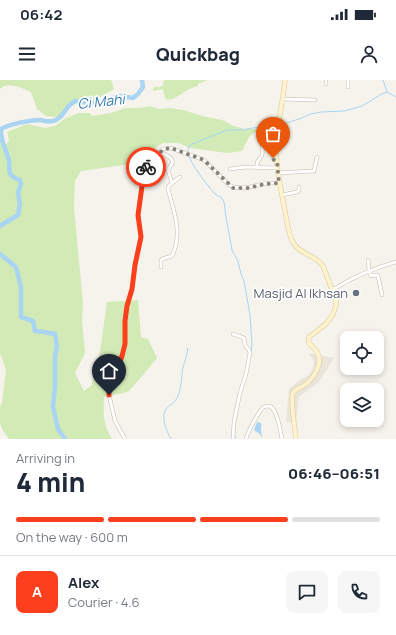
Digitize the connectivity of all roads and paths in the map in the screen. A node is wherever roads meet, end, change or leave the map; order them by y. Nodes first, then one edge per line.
1 (285, 80) edge
2 (348, 80) edge
3 (348, 87) dead end
4 (308, 94) dead end
5 (283, 99) junction
6 (308, 100) junction
7 (314, 100) dead end
8 (261, 140) dead end
9 (271, 140) dead end
10 (161, 152) junction
11 (317, 157) dead end
12 (277, 161) junction
13 (257, 167) junction
14 (230, 169) dead end
15 (277, 170) junction
16 (180, 177) dead end
17 (172, 183) junction
18 (279, 183) junction
19 (300, 187) dead end
20 (282, 195) junction
21 (368, 260) dead end
22 (396, 262) edge
23 (161, 267) dead end
24 (369, 270) junction
25 (332, 290) junction
26 (382, 295) dead end
27 (234, 334) dead end
28 (125, 439) edge
29 (233, 439) edge
30 (246, 439) edge
31 (282, 439) edge
32 (296, 439) edge

1 - 5 main road
2 - 3 street
4 - 6 street
5 - 6 street
5 - 12 main road
6 - 7 street
8 - 13 street
9 - 12 street
10 - 17 street
10 - 18 street
10 - 28 street
11 - 15 street
12 - 15 main road
13 - 14 street
13 - 15 street
15 - 18 main road
16 - 17 street
17 - 23 street
18 - 20 main road
19 - 20 street
20 - 25 main road
21 - 24 street
22 - 24 street
24 - 25 street
24 - 26 street
25 - 32 main road
27 - 29 street
30 - 31 street

